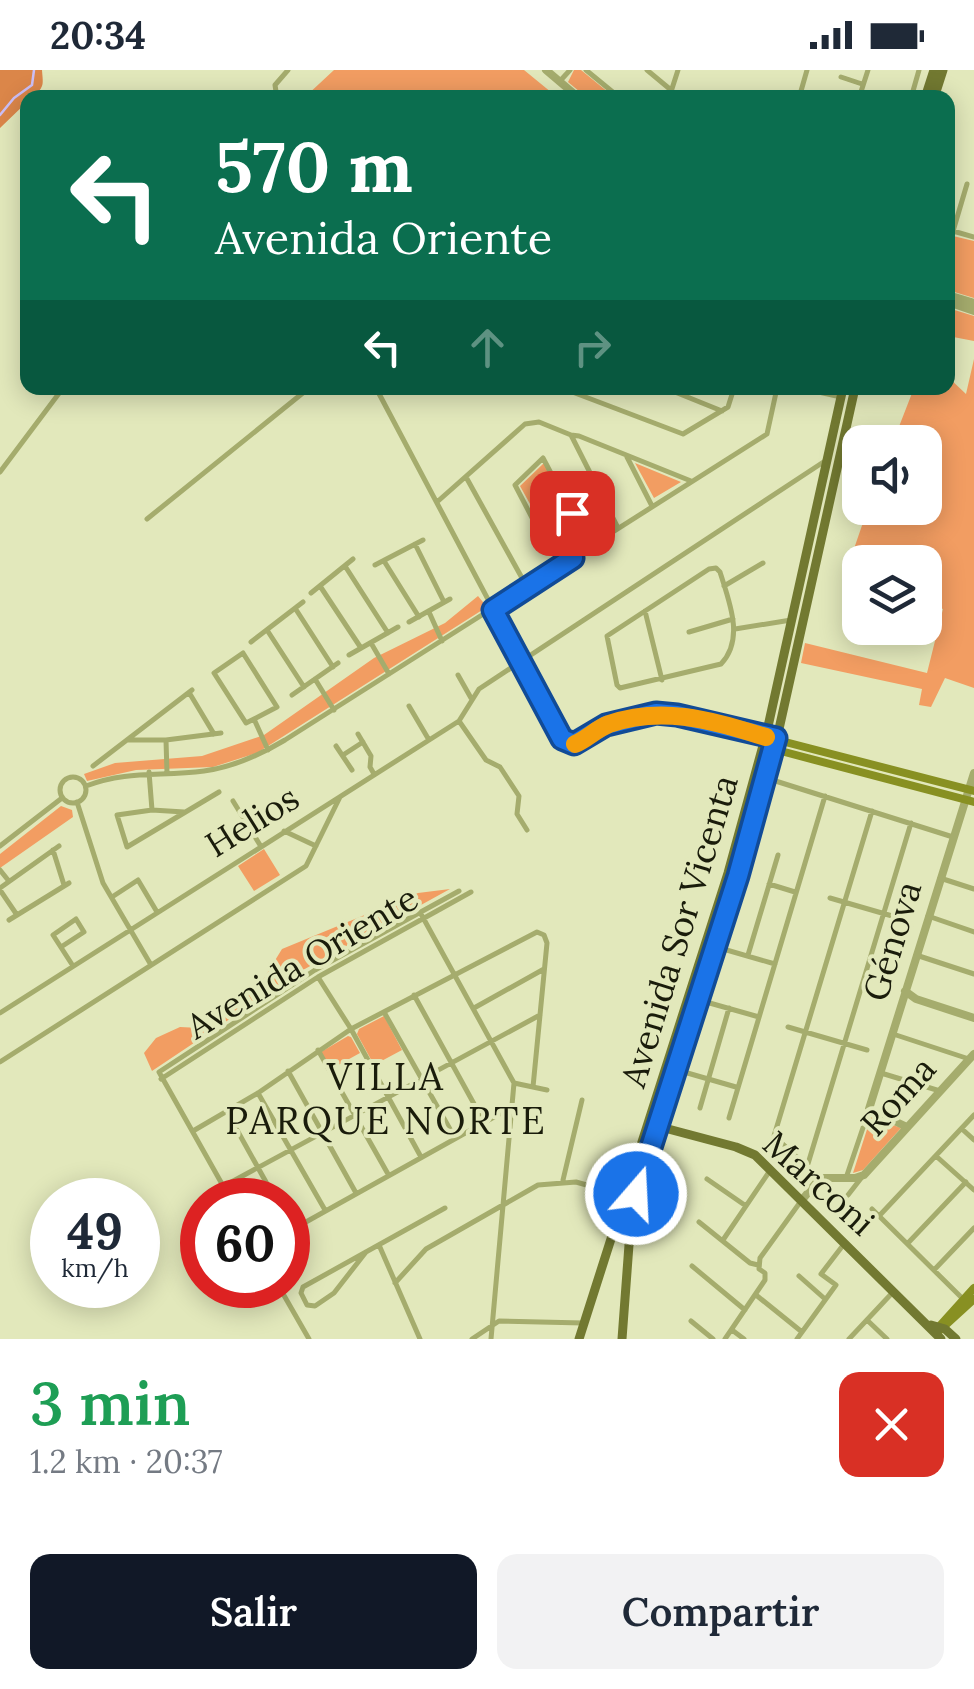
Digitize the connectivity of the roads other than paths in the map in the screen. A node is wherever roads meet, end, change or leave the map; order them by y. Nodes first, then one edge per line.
1 (288, 70) edge
2 (546, 70) edge
3 (570, 70) edge
4 (586, 70) edge
5 (646, 70) edge
6 (868, 70) edge
7 (842, 77) dead end
8 (560, 82) junction
9 (864, 84) junction
10 (275, 90) edge
11 (570, 90) edge
12 (610, 90) edge
13 (666, 90) edge
14 (862, 90) edge
15 (967, 184) dead end
16 (955, 224) edge
17 (58, 395) edge
18 (300, 395) edge
19 (380, 395) edge
20 (580, 395) edge
21 (682, 395) edge
22 (733, 395) edge
23 (775, 395) edge
24 (841, 395) edge
25 (845, 395) edge
26 (854, 395) edge
27 (852, 404) junction
28 (723, 412) junction
29 (571, 436) junction
30 (626, 454) junction
31 (828, 459) junction
32 (0, 472) edge
33 (466, 476) junction
34 (691, 481) junction
35 (824, 499) junction
36 (437, 502) junction
37 (652, 506) junction
38 (147, 519) dead end
39 (554, 525) junction
40 (618, 528) junction
41 (423, 540) dead end
42 (415, 544) junction
43 (573, 558) junction
44 (353, 559) dead end
45 (384, 560) junction
46 (763, 563) dead end
47 (375, 565) dead end
48 (345, 566) junction
49 (320, 586) junction
50 (724, 586) junction
51 (527, 587) junction
52 (311, 593) dead end
53 (302, 602) dead end
54 (294, 608) junction
55 (493, 610) junction
56 (645, 610) junction
57 (429, 612) junction
58 (419, 617) junction
59 (733, 620) junction
60 (409, 622) dead end
61 (792, 624) junction
62 (398, 627) dead end
63 (735, 629) junction
64 (267, 630) junction
65 (388, 632) junction
66 (688, 632) dead end
67 (799, 638) junction
68 (442, 641) junction
69 (252, 642) dead end
70 (371, 642) junction
71 (361, 648) junction
72 (349, 655) dead end
73 (521, 663) junction
74 (389, 674) junction
75 (458, 674) dead end
76 (315, 679) junction
77 (662, 680) junction
78 (304, 686) junction
79 (292, 695) dead end
80 (472, 698) junction
81 (409, 706) dead end
82 (334, 710) junction
83 (254, 720) junction
84 (460, 721) junction
85 (358, 734) dead end
86 (771, 737) junction
87 (127, 740) junction
88 (166, 740) junction
89 (429, 740) junction
90 (363, 742) junction
91 (336, 746) dead end
92 (774, 749) junction
93 (820, 749) junction
94 (268, 750) junction
95 (342, 755) junction
96 (818, 761) junction
97 (93, 766) dead end
98 (889, 768) junction
99 (352, 770) dead end
100 (149, 772) junction
101 (167, 772) junction
102 (974, 773) edge
103 (374, 774) junction
104 (766, 778) junction
105 (881, 778) junction
106 (86, 786) junction
107 (971, 790) edge
108 (219, 792) dead end
109 (342, 794) junction
110 (825, 796) junction
111 (62, 798) junction
112 (233, 800) dead end
113 (969, 801) edge
114 (77, 802) junction
115 (152, 810) junction
116 (872, 811) junction
117 (186, 812) junction
118 (911, 824) junction
119 (526, 830) dead end
120 (284, 831) junction
121 (953, 837) junction
122 (0, 846) edge
123 (260, 846) junction
124 (316, 846) junction
125 (778, 855) dead end
126 (0, 870) edge
127 (940, 878) junction
128 (8, 880) junction
129 (769, 884) junction
130 (0, 889) edge
131 (974, 889) edge
132 (459, 891) dead end
133 (471, 892) dead end
134 (796, 892) junction
135 (112, 897) junction
136 (830, 898) dead end
137 (844, 902) junction
138 (157, 912) junction
139 (884, 914) junction
140 (17, 915) junction
141 (928, 916) junction
142 (422, 918) junction
143 (9, 920) dead end
144 (906, 920) dead end
145 (130, 929) junction
146 (974, 932) edge
147 (711, 945) junction
148 (61, 947) junction
149 (748, 955) junction
150 (916, 955) junction
151 (775, 964) junction
152 (72, 966) junction
153 (151, 966) junction
154 (544, 968) junction
155 (316, 974) junction
156 (454, 974) junction
157 (974, 974) edge
158 (906, 992) junction
159 (414, 995) junction
160 (699, 1000) junction
161 (474, 1008) junction
162 (729, 1008) junction
163 (384, 1012) junction
164 (0, 1013) edge
165 (540, 1015) junction
166 (759, 1017) junction
167 (974, 1018) edge
168 (788, 1027) dead end
169 (351, 1029) junction
170 (805, 1032) junction
171 (893, 1034) junction
172 (492, 1041) junction
173 (844, 1043) junction
174 (0, 1048) edge
175 (318, 1050) junction
176 (867, 1050) dead end
177 (971, 1056) edge
178 (3, 1060) edge
179 (452, 1064) junction
180 (677, 1070) junction
181 (288, 1071) junction
182 (882, 1073) junction
183 (708, 1079) junction
184 (422, 1080) junction
185 (514, 1083) junction
186 (533, 1087) junction
187 (738, 1088) junction
188 (548, 1090) dead end
189 (940, 1090) junction
190 (258, 1093) junction
191 (388, 1095) junction
192 (582, 1100) dead end
193 (513, 1106) junction
194 (700, 1108) dead end
195 (872, 1111) junction
196 (227, 1112) junction
197 (355, 1114) junction
198 (974, 1115) edge
199 (728, 1118) dead end
200 (484, 1122) junction
201 (654, 1125) junction
202 (907, 1127) junction
203 (962, 1129) junction
204 (193, 1131) junction
205 (322, 1132) junction
206 (455, 1138) junction
207 (974, 1140) edge
208 (290, 1150) junction
209 (936, 1156) junction
210 (421, 1157) junction
211 (258, 1167) junction
212 (807, 1167) junction
213 (771, 1170) junction
214 (864, 1174) junction
215 (388, 1175) junction
216 (219, 1178) edge
217 (238, 1178) edge
218 (264, 1178) edge
219 (820, 1178) junction
220 (846, 1178) junction
221 (707, 1179) dead end
222 (563, 1181) junction
223 (966, 1182) junction
224 (974, 1190) edge
225 (356, 1194) junction
226 (848, 1195) dead end
227 (626, 1196) junction
228 (802, 1200) junction
229 (505, 1202) junction
230 (746, 1206) junction
231 (446, 1208) dead end
232 (872, 1209) dead end
233 (324, 1210) junction
234 (880, 1216) junction
235 (310, 1218) edge
236 (631, 1218) junction
237 (699, 1222) dead end
238 (974, 1228) edge
239 (613, 1239) junction
240 (723, 1240) junction
241 (845, 1242) junction
242 (908, 1243) junction
243 (629, 1244) junction
244 (379, 1245) junction
245 (366, 1252) junction
246 (609, 1252) junction
247 (628, 1256) junction
248 (758, 1265) junction
249 (692, 1266) dead end
250 (934, 1270) junction
251 (821, 1274) junction
252 (799, 1276) dead end
253 (395, 1283) junction
254 (812, 1288) junction
255 (974, 1288) edge
256 (894, 1290) junction
257 (756, 1295) junction
258 (825, 1299) junction
259 (964, 1299) junction
260 (974, 1299) edge
261 (291, 1308) edge
262 (745, 1310) junction
263 (867, 1320) junction
264 (691, 1321) dead end
265 (584, 1323) junction
266 (492, 1327) junction
267 (732, 1330) junction
268 (802, 1332) junction
269 (936, 1332) edge
270 (309, 1339) edge
271 (420, 1339) edge
272 (472, 1339) edge
273 (491, 1339) edge
274 (579, 1339) edge
275 (622, 1339) edge
276 (713, 1339) edge
277 (725, 1339) edge
278 (744, 1339) edge
279 (797, 1339) edge
280 (849, 1339) edge
281 (887, 1339) edge
282 (956, 1339) edge

1 - 10 street
2 - 8 street
3 - 8 street
4 - 12 street
5 - 13 street
6 - 9 street
7 - 9 street
8 - 11 street
9 - 14 street
15 - 16 street
17 - 32 street
18 - 38 street
19 - 36 street
20 - 28 street
21 - 28 street
22 - 28 street
23 - 34 street
24 - 31 main road
25 - 27 main road
26 - 27 main road, Avenida Sor Vicenta
27 - 35 main road, Avenida Sor Vicenta
29 - 30 street
29 - 33 street
29 - 40 street
30 - 34 street
30 - 37 street
31 - 35 main road
31 - 73 street
33 - 36 street
33 - 51 street
34 - 37 street
35 - 61 main road, Avenida Sor Vicenta
35 - 67 main road, Avenida Sor Vicenta
36 - 55 street
37 - 40 street
39 - 39 street
39 - 43 street
40 - 43 street
41 - 42 street
42 - 45 street
42 - 57 street
43 - 51 street
44 - 48 street
45 - 47 street
45 - 58 street
46 - 50 street
48 - 49 street
48 - 65 street
49 - 52 street
49 - 71 street
50 - 56 street
50 - 59 street
51 - 55 street
53 - 54 street
54 - 64 street
54 - 76 street
55 - 68 street
55 - 73 street
56 - 77 street
56 - 77 street
57 - 58 street
57 - 68 street
58 - 60 street
59 - 63 street
59 - 66 street
61 - 63 street
61 - 67 main road
61 - 86 main road, Avenida Sor Vicenta
62 - 65 street
63 - 77 street
64 - 69 street
64 - 78 street
65 - 70 street
67 - 86 main road, Avenida Sor Vicenta
68 - 74 street
70 - 71 street
70 - 74 street
71 - 72 street
73 - 80 street
73 - 86 street
74 - 82 street
75 - 80 street
76 - 78 street
76 - 82 street
78 - 79 street
80 - 84 street
81 - 89 street
82 - 94 street
83 - 83 street
83 - 94 street
84 - 89 street, Helios
84 - 119 street
85 - 90 street
86 - 92 main road, Avenida Sor Vicenta
86 - 93 main road
86 - 147 main road, Avenida Sor Vicenta
87 - 88 street
87 - 88 street
87 - 97 street
88 - 101 street
89 - 103 street, Helios
90 - 95 street
90 - 103 street
91 - 95 street
92 - 96 main road
92 - 104 main road, Avenida Sor Vicenta
93 - 96 main road
93 - 98 main road
94 - 101 street
95 - 99 street
96 - 105 main road
98 - 105 main road
98 - 107 main road
100 - 101 street
100 - 106 street
100 - 115 street
102 - 107 street, Génova
103 - 109 street, Helios
104 - 110 street
104 - 147 main road, Avenida Sor Vicenta
105 - 113 main road
106 - 111 street
106 - 114 street
107 - 113 street, Génova
108 - 117 street
109 - 120 street, Helios
109 - 124 street
110 - 116 street
110 - 134 street
111 - 114 street
111 - 122 street
112 - 123 street
113 - 121 street, Génova
114 - 135 street
115 - 117 street
115 - 117 street
116 - 118 street
116 - 137 street
118 - 121 street
118 - 139 street
120 - 123 street, Helios
120 - 124 street
121 - 127 street, Génova
123 - 138 street, Helios
124 - 153 street
125 - 129 street
126 - 128 street
127 - 131 street
127 - 141 street, Génova
128 - 130 street
128 - 140 street
129 - 134 street
129 - 149 street
130 - 140 street
132 - 142 street, Avenida Oriente
133 - 142 street, Avenida Oriente
134 - 151 street
135 - 138 street
135 - 145 street
136 - 137 street
137 - 139 street
137 - 170 street
138 - 145 street, Helios
139 - 144 street
139 - 173 street
140 - 143 street
141 - 146 street
141 - 150 street, Génova
142 - 155 street, Avenida Oriente
142 - 156 street
145 - 152 street, Helios
145 - 153 street
147 - 149 street
147 - 160 main road, Avenida Sor Vicenta
147 - 201 main road, Avenida Sor Vicenta
148 - 148 street
148 - 152 street
149 - 151 street
150 - 157 street
150 - 158 street, Génova
151 - 166 street
152 - 164 street, Helios
153 - 178 street
154 - 156 street
154 - 161 street
154 - 165 street
155 - 169 street
155 - 204 street, Avenida Oriente
156 - 159 street
156 - 161 street
158 - 167 street
158 - 171 street, Génova
159 - 163 street
159 - 179 street
160 - 162 street
160 - 180 main road, Avenida Sor Vicenta
161 - 172 street
162 - 166 street
162 - 183 street
163 - 169 street
163 - 184 street
165 - 172 street
165 - 186 street
166 - 187 street
168 - 170 street
169 - 175 street
169 - 191 street
170 - 173 street
170 - 212 street
171 - 177 street
171 - 182 street, Génova
172 - 179 street
172 - 185 street
173 - 176 street
173 - 212 street
174 - 178 street
175 - 181 street
175 - 197 street
177 - 189 street, Roma
179 - 184 street
179 - 200 street
180 - 183 street
180 - 201 main road, Avenida Sor Vicenta
181 - 190 street
181 - 205 street
182 - 189 street
182 - 195 street, Génova
183 - 187 street
183 - 194 street
184 - 191 street
184 - 206 street
185 - 186 street
185 - 193 street
186 - 188 street
187 - 199 street
189 - 202 street, Roma
190 - 196 street
190 - 208 street
191 - 197 street
191 - 210 street
192 - 222 street
193 - 200 street
193 - 229 street
195 - 202 street
195 - 220 street, Génova
196 - 204 street
196 - 211 street
197 - 205 street
197 - 215 street
198 - 203 street
200 - 206 street
201 - 213 main road, Marconi
201 - 227 main road, Avenida Sor Vicenta
201 - 236 main road, Avenida Sor Vicenta
202 - 214 street, Roma
203 - 207 street
203 - 209 street
204 - 216 street
205 - 208 street
205 - 225 street
206 - 210 street
208 - 211 street
208 - 233 street
209 - 223 street
209 - 234 street
210 - 215 street
211 - 217 street
211 - 218 street
212 - 219 street
213 - 228 main road, Marconi
213 - 230 street
214 - 220 street, Roma
214 - 226 street, Roma
215 - 225 street
219 - 220 street, Roma
219 - 228 street
221 - 230 street
222 - 227 street
222 - 229 street
223 - 224 street
223 - 242 street
225 - 233 street
227 - 236 street
227 - 239 main road, Avenida Sor Vicenta
228 - 241 main road, Marconi
228 - 248 street
229 - 253 street
229 - 266 street
230 - 240 street
231 - 244 street
232 - 234 street
233 - 235 street
234 - 242 street
236 - 243 main road, Avenida Sor Vicenta
237 - 240 street
238 - 250 street
239 - 243 main road
239 - 246 main road, Avenida Sor Vicenta
240 - 248 street
241 - 251 street
241 - 256 main road, Marconi
242 - 250 street
243 - 247 main road, Avenida Sor Vicenta
244 - 245 street
244 - 253 street
245 - 245 street
246 - 247 main road
246 - 265 main road, Avenida Sor Vicenta
247 - 275 main road, Avenida Sor Vicenta
248 - 257 street
249 - 262 street
250 - 259 street
251 - 254 street
251 - 258 street
252 - 254 street
253 - 271 street
254 - 258 street
255 - 259 main road
256 - 263 street
256 - 269 main road, Marconi
257 - 262 street
257 - 268 street
258 - 268 street
259 - 269 main road
260 - 269 main road
261 - 270 street
262 - 267 street
263 - 280 street
263 - 281 street
264 - 276 street
265 - 266 street
265 - 274 main road, Avenida Sor Vicenta
266 - 272 street
266 - 273 street
267 - 277 street
267 - 278 street
268 - 279 street
269 - 282 main road, Marconi

